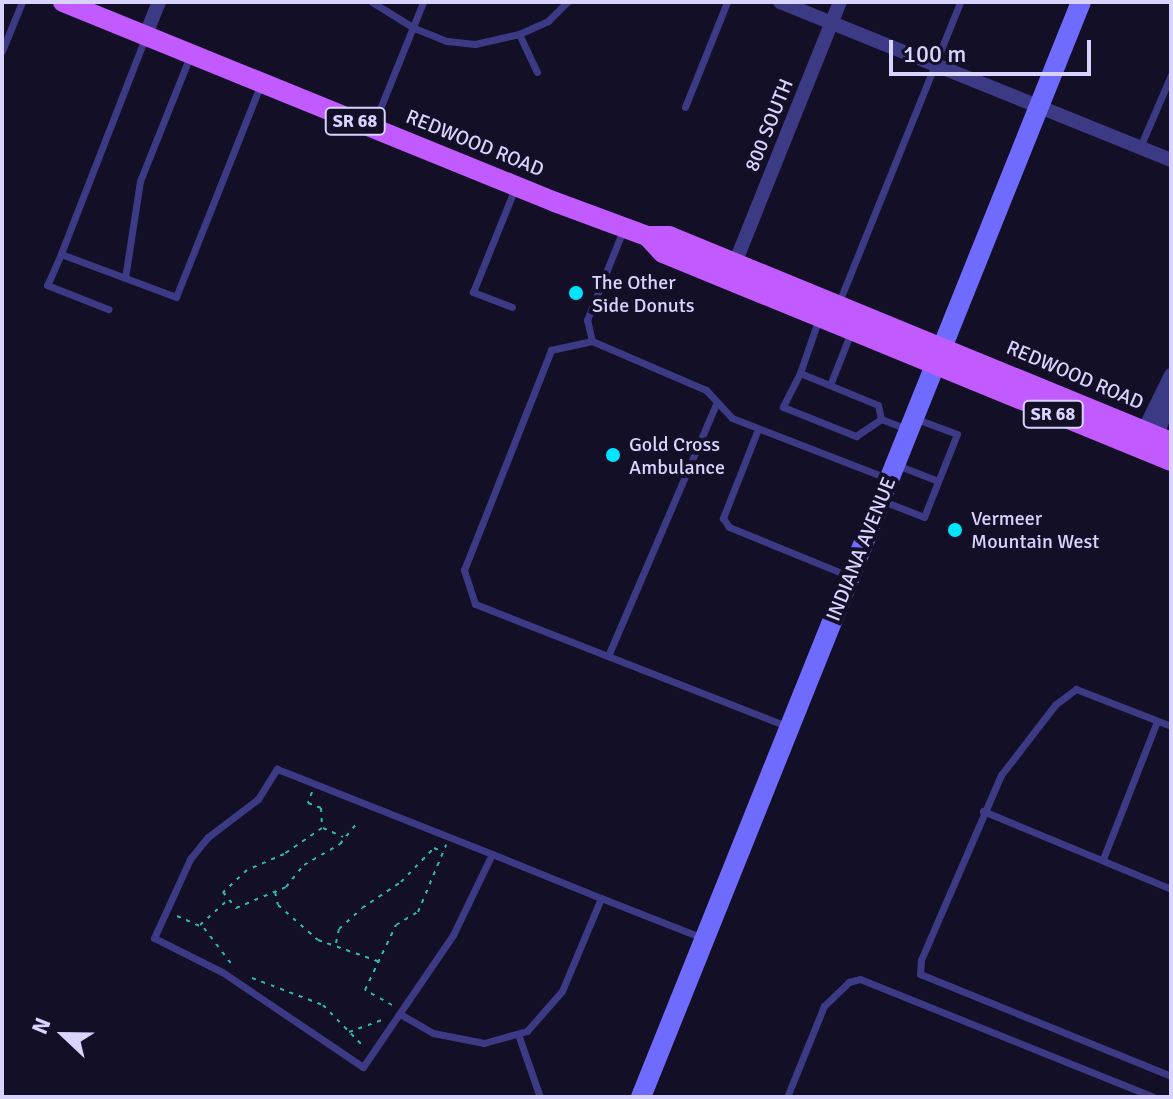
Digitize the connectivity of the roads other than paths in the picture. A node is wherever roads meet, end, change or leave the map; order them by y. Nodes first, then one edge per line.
1 (22, 2) edge
2 (63, 2) edge
3 (372, 2) edge
4 (423, 2) edge
5 (567, 2) edge
6 (727, 2) edge
7 (780, 2) edge
8 (840, 2) edge
9 (960, 2) edge
10 (1081, 2) edge
11 (158, 3) edge
12 (831, 23) junction
13 (414, 28) junction
14 (146, 34) junction
15 (519, 34) junction
16 (2, 51) edge
17 (191, 54) junction
18 (934, 64) junction
19 (537, 72) dead end
20 (1171, 75) edge
21 (261, 84) junction
22 (1039, 106) junction
23 (685, 107) dead end
24 (373, 128) junction
25 (1140, 147) junction
26 (1171, 160) edge
27 (516, 186) junction
28 (624, 228) junction
29 (647, 236) junction
30 (61, 254) junction
31 (735, 263) junction
32 (125, 278) junction
33 (838, 304) junction
34 (512, 307) dead end
35 (108, 309) dead end
36 (819, 318) junction
37 (851, 332) junction
38 (592, 341) junction
39 (943, 346) junction
40 (934, 367) junction
41 (800, 373) junction
42 (1171, 375) edge
43 (830, 385) junction
44 (1171, 399) edge
45 (717, 402) junction
46 (881, 419) junction
47 (911, 424) junction
48 (758, 429) junction
49 (1157, 436) edge
50 (1171, 461) edge
51 (892, 472) junction
52 (938, 481) junction
53 (881, 500) junction
54 (851, 577) junction
55 (608, 656) junction
56 (1157, 721) junction
57 (1171, 726) edge
58 (791, 728) junction
59 (983, 811) junction
60 (492, 854) junction
61 (1103, 859) junction
62 (1171, 889) edge
63 (601, 898) junction
64 (705, 939) junction
65 (400, 1014) junction
66 (518, 1034) junction
67 (1171, 1076) edge
68 (540, 1097) edge
69 (641, 1097) edge
70 (787, 1097) edge
71 (1153, 1097) edge

1 - 16 lane
2 - 14 main road, REDWOOD ROAD / SR 68
3 - 13 lane
4 - 13 lane
5 - 15 lane
6 - 23 lane
7 - 12 street
8 - 12 street, 800 SOUTH
9 - 18 lane
10 - 22 street, INDIANA AVENUE
11 - 14 street
12 - 18 street
12 - 31 street, 800 SOUTH
13 - 15 lane
13 - 24 lane
14 - 17 main road, REDWOOD ROAD / SR 68
14 - 30 lane
15 - 19 lane
17 - 21 main road, REDWOOD ROAD / SR 68
17 - 32 lane
18 - 22 street
18 - 33 lane
20 - 25 lane
21 - 24 main road, REDWOOD ROAD / SR 68
21 - 32 lane
22 - 25 street
22 - 39 street, INDIANA AVENUE
24 - 27 main road, REDWOOD ROAD / SR 68
25 - 26 street
27 - 28 main road, REDWOOD ROAD / SR 68
27 - 34 lane
28 - 29 main road, REDWOOD ROAD / SR 68
28 - 38 lane
29 - 31 main road, REDWOOD ROAD / SR 68
29 - 36 main road, REDWOOD ROAD / SR 68
30 - 32 lane
30 - 35 lane
31 - 33 main road, REDWOOD ROAD / SR 68
33 - 39 main road, REDWOOD ROAD / SR 68
36 - 37 main road, REDWOOD ROAD / SR 68
36 - 41 lane
37 - 40 main road, REDWOOD ROAD / SR 68
37 - 43 lane
38 - 45 lane
38 - 55 lane
39 - 40 street, INDIANA AVENUE
39 - 49 main road, REDWOOD ROAD / SR 68
40 - 47 street, INDIANA AVENUE
40 - 50 main road, REDWOOD ROAD / SR 68
41 - 43 lane
41 - 46 lane
42 - 49 street
43 - 46 lane
44 - 49 street
45 - 48 lane
45 - 55 lane
46 - 47 lane
47 - 51 street, INDIANA AVENUE
47 - 52 lane
48 - 51 lane
48 - 54 lane
51 - 52 lane
51 - 53 street, INDIANA AVENUE
52 - 53 lane
53 - 54 street, INDIANA AVENUE
54 - 58 street, INDIANA AVENUE
55 - 58 lane
56 - 57 lane
56 - 59 lane
56 - 61 lane
58 - 64 street, INDIANA AVENUE
59 - 61 lane
59 - 67 lane
60 - 63 lane
60 - 65 lane
60 - 65 lane
61 - 62 lane
63 - 64 lane
63 - 66 lane
64 - 69 street, INDIANA AVENUE
65 - 66 lane
66 - 68 lane
70 - 71 lane

